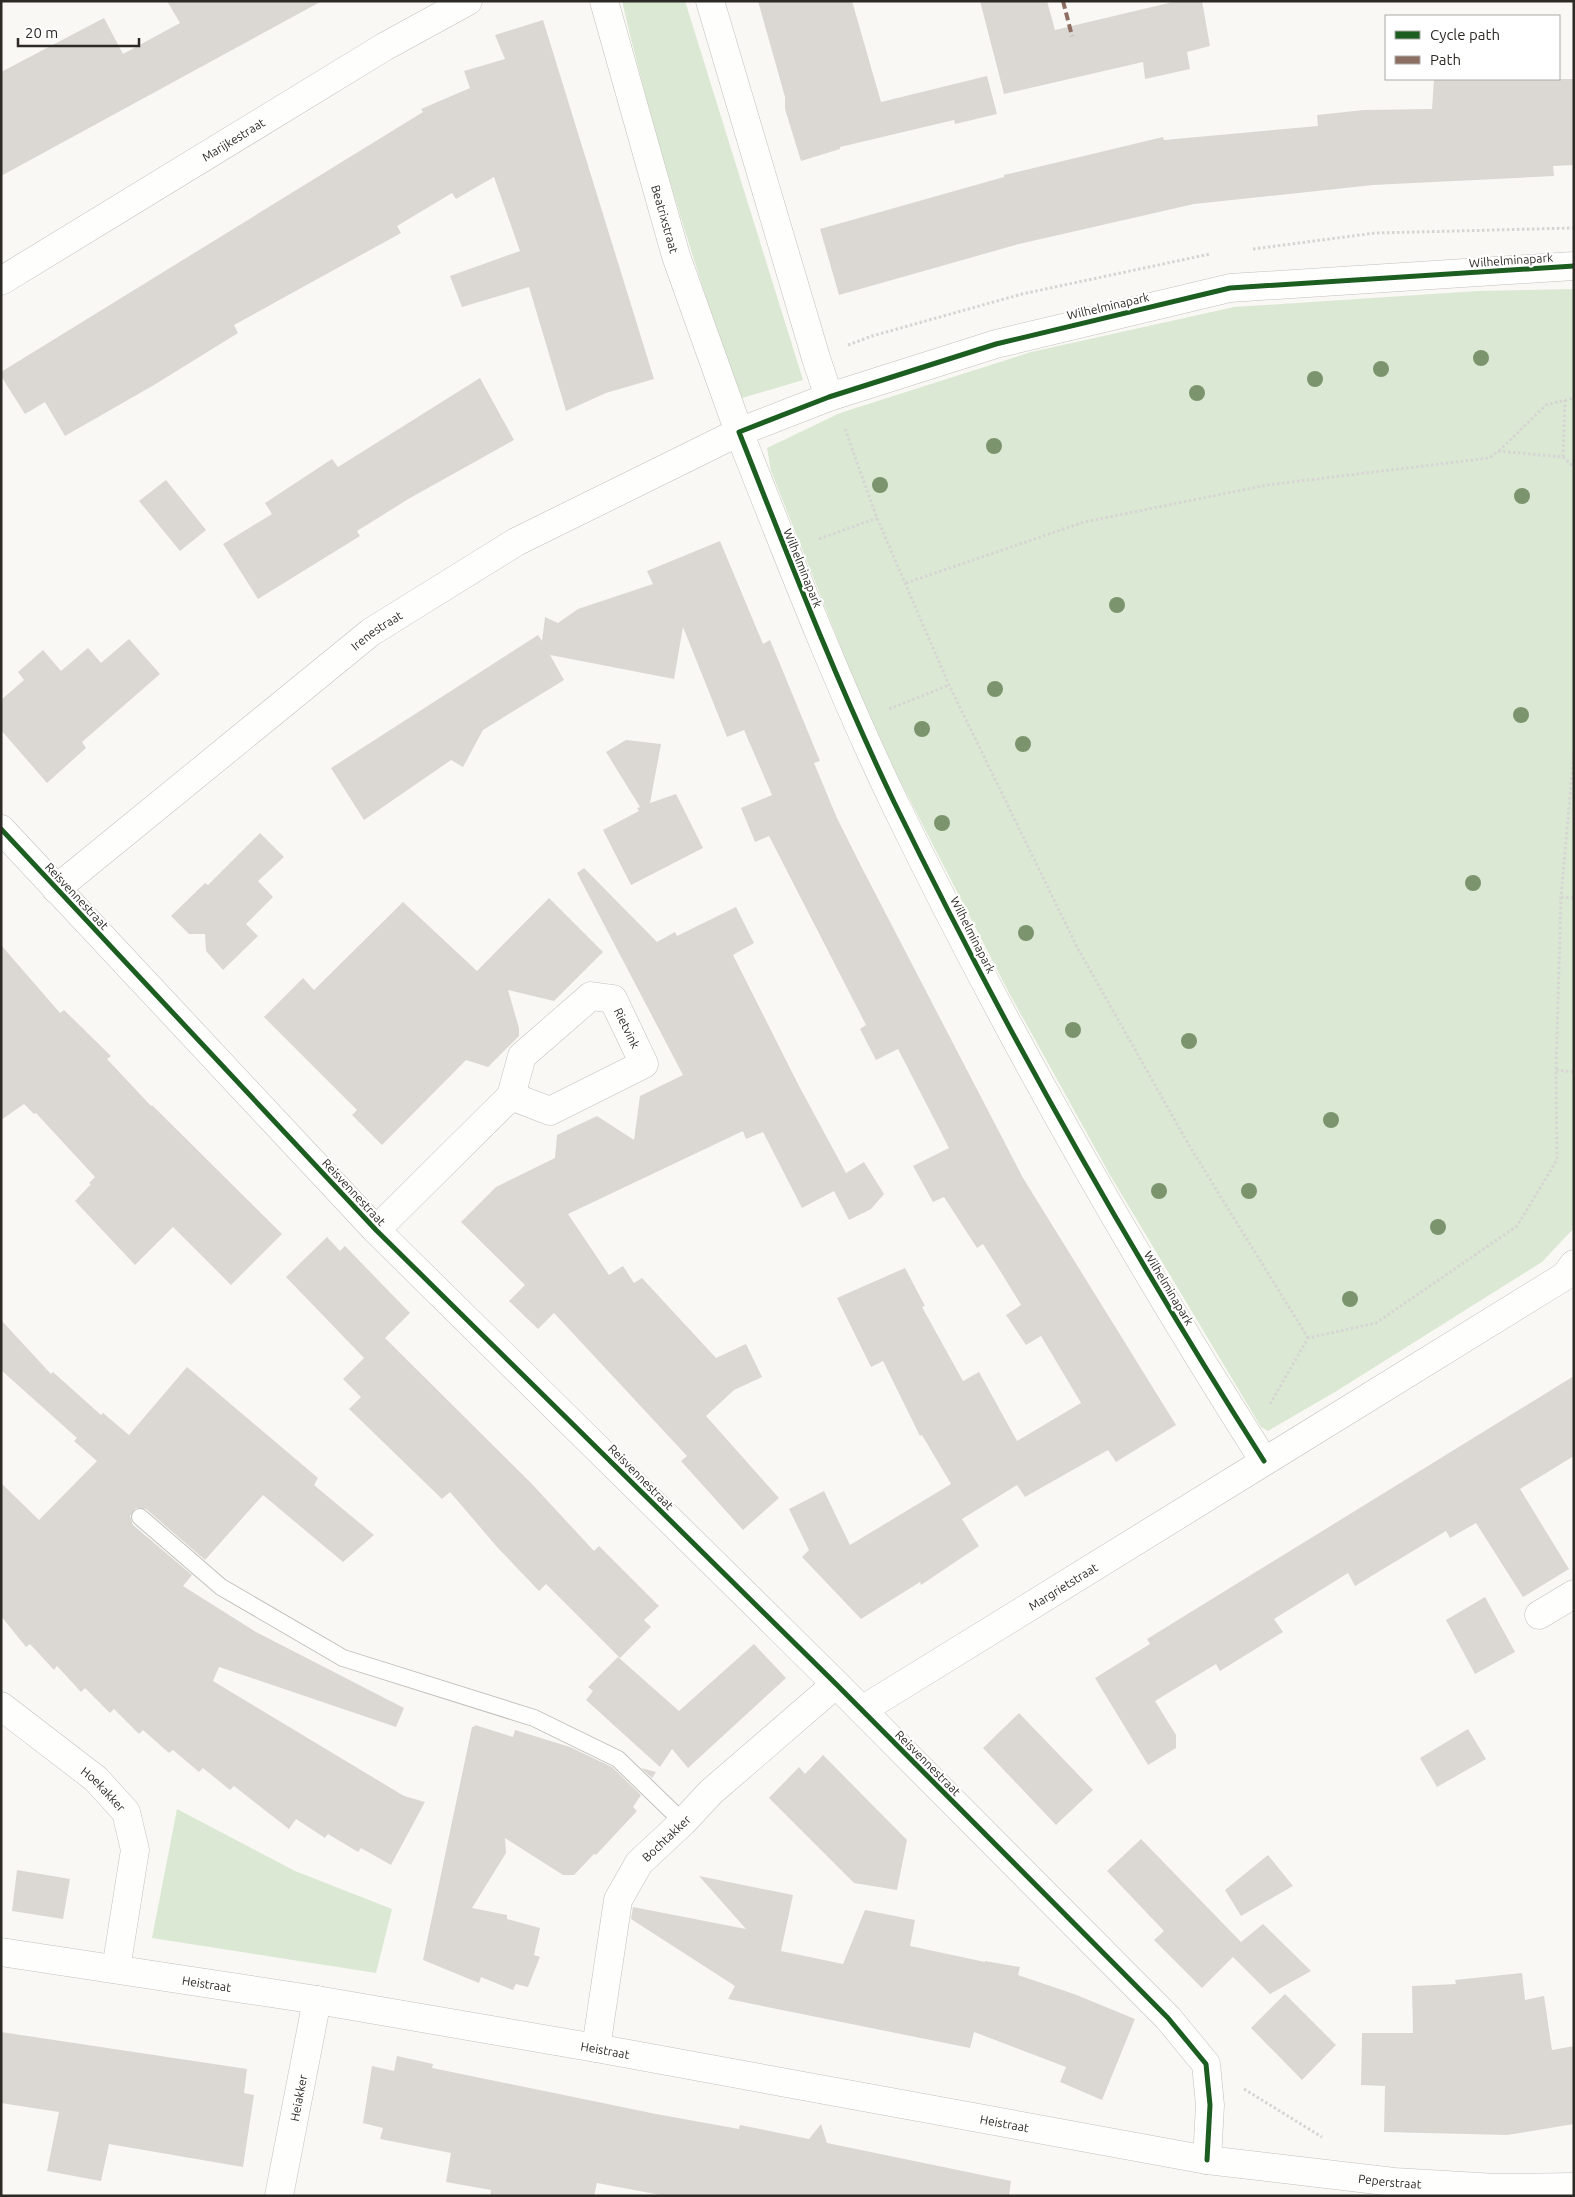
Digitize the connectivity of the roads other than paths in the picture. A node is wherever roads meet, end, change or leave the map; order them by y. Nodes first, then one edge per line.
1 (468, 1) edge
2 (604, 1) edge
3 (710, 1) edge
4 (1574, 266) edge
5 (1, 281) edge
6 (829, 397) junction
7 (739, 432) junction
8 (1, 829) edge
9 (56, 889) junction
10 (511, 1096) junction
11 (376, 1230) junction
12 (1574, 1264) edge
13 (1257, 1450) junction
14 (140, 1516) dead end
15 (1574, 1594) edge
16 (1539, 1615) dead end
17 (836, 1684) junction
18 (1, 1706) edge
19 (862, 1710) junction
20 (683, 1822) junction
21 (1, 1952) edge
22 (116, 1969) junction
23 (317, 2000) junction
24 (596, 2048) junction
25 (1207, 2160) junction
26 (1574, 2186) edge
27 (279, 2196) edge

1 - 5 street, Marijkestraat
2 - 7 street, Beatrixstraat
3 - 6 street
4 - 6 street, Wilhelminapark
6 - 7 street, Wilhelminapark
7 - 9 street, Irenestraat
7 - 13 street, Wilhelminapark
8 - 9 street, Reisvennestraat
9 - 11 street, Reisvennestraat
10 - 10 street, Rietvink
10 - 11 street, Rietvink
11 - 17 street, Reisvennestraat
12 - 13 street
13 - 19 street, Margrietstraat
14 - 20 lane
15 - 16 street
17 - 19 street, Reisvennestraat
17 - 20 street, Bochtakker
18 - 22 street, Hoekakker
19 - 25 street, Reisvennestraat
20 - 24 street, Bochtakker
21 - 22 street, Heistraat
22 - 23 street, Heistraat
23 - 24 street, Heistraat
23 - 27 street, Heiakker
24 - 25 street, Heistraat
25 - 26 street, Peperstraat

